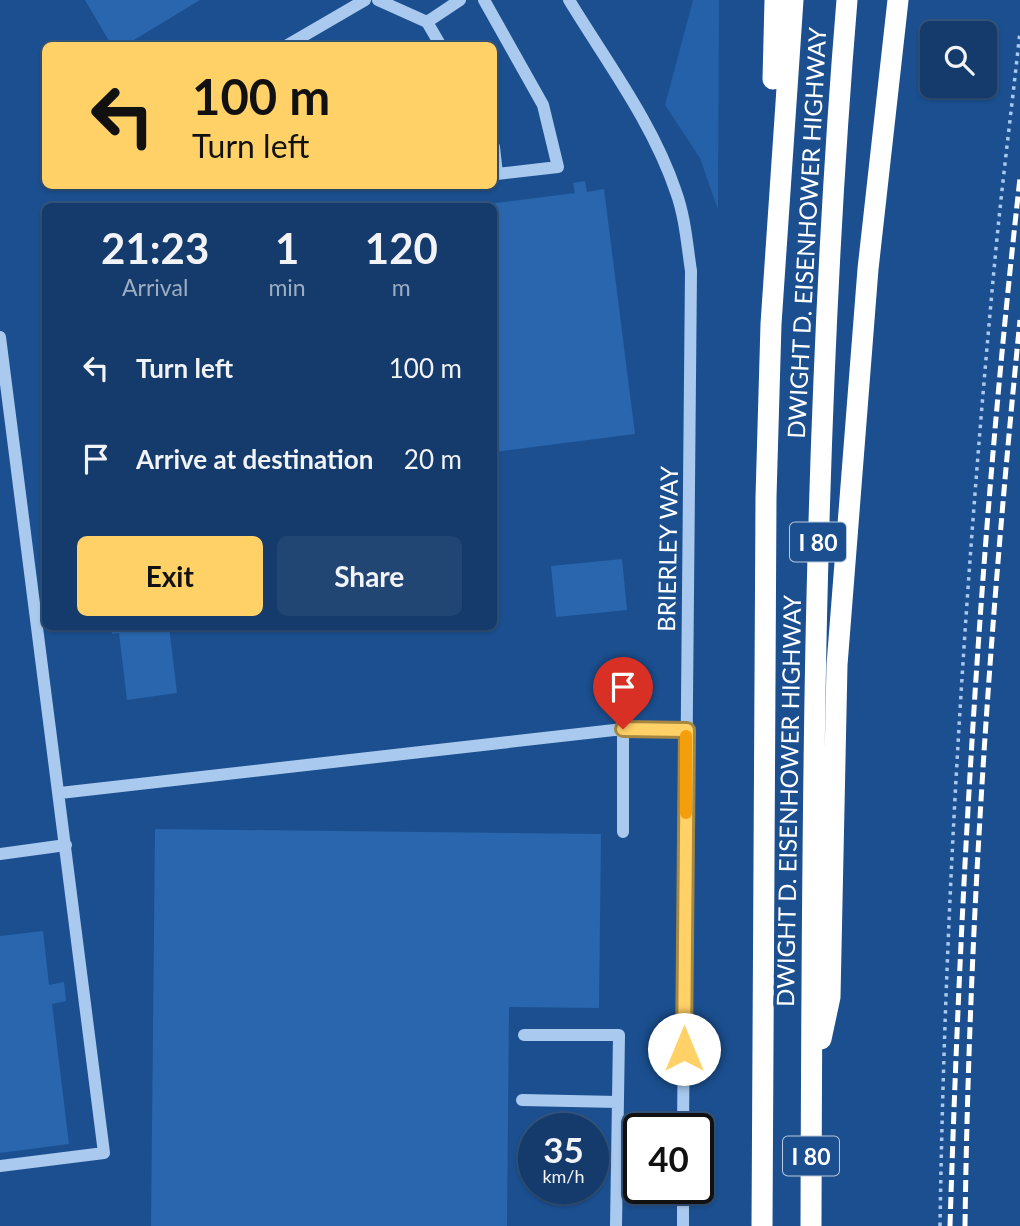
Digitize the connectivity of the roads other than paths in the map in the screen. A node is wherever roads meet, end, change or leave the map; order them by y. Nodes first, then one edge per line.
1 (365, 0) edge
2 (377, 0) edge
3 (459, 0) edge
4 (484, 0) edge
5 (569, 0) edge
6 (775, 0) edge
7 (793, 0) edge
8 (847, 0) edge
9 (898, 0) edge
10 (427, 22) junction
11 (293, 42) edge
12 (439, 42) edge
13 (497, 174) edge
14 (0, 337) edge
15 (766, 497) junction
16 (623, 729) junction
17 (687, 730) junction
18 (60, 793) junction
19 (623, 832) dead end
20 (66, 845) junction
21 (0, 854) edge
22 (524, 1035) dead end
23 (811, 1085) junction
24 (522, 1100) dead end
25 (618, 1102) junction
26 (683, 1113) edge
27 (0, 1166) edge
28 (683, 1204) edge
29 (616, 1226) edge
30 (683, 1226) edge
31 (762, 1226) edge
32 (811, 1226) edge

1 - 11 street
2 - 10 street
3 - 10 street
4 - 13 street
5 - 17 street, BRIERLEY WAY
6 - 15 highway
7 - 15 highway, DWIGHT D. EISENHOWER HIGHWAY / I 80
8 - 23 highway, DWIGHT D. EISENHOWER HIGHWAY / I 80
9 - 23 highway
10 - 12 street
14 - 18 street
15 - 31 highway, DWIGHT D. EISENHOWER HIGHWAY / I 80
16 - 17 street
16 - 18 street
16 - 19 street
17 - 26 street, BRIERLEY WAY
18 - 20 street
20 - 21 street
20 - 27 street
22 - 25 street
23 - 32 highway, DWIGHT D. EISENHOWER HIGHWAY / I 80
24 - 25 street
25 - 29 street
28 - 30 street

